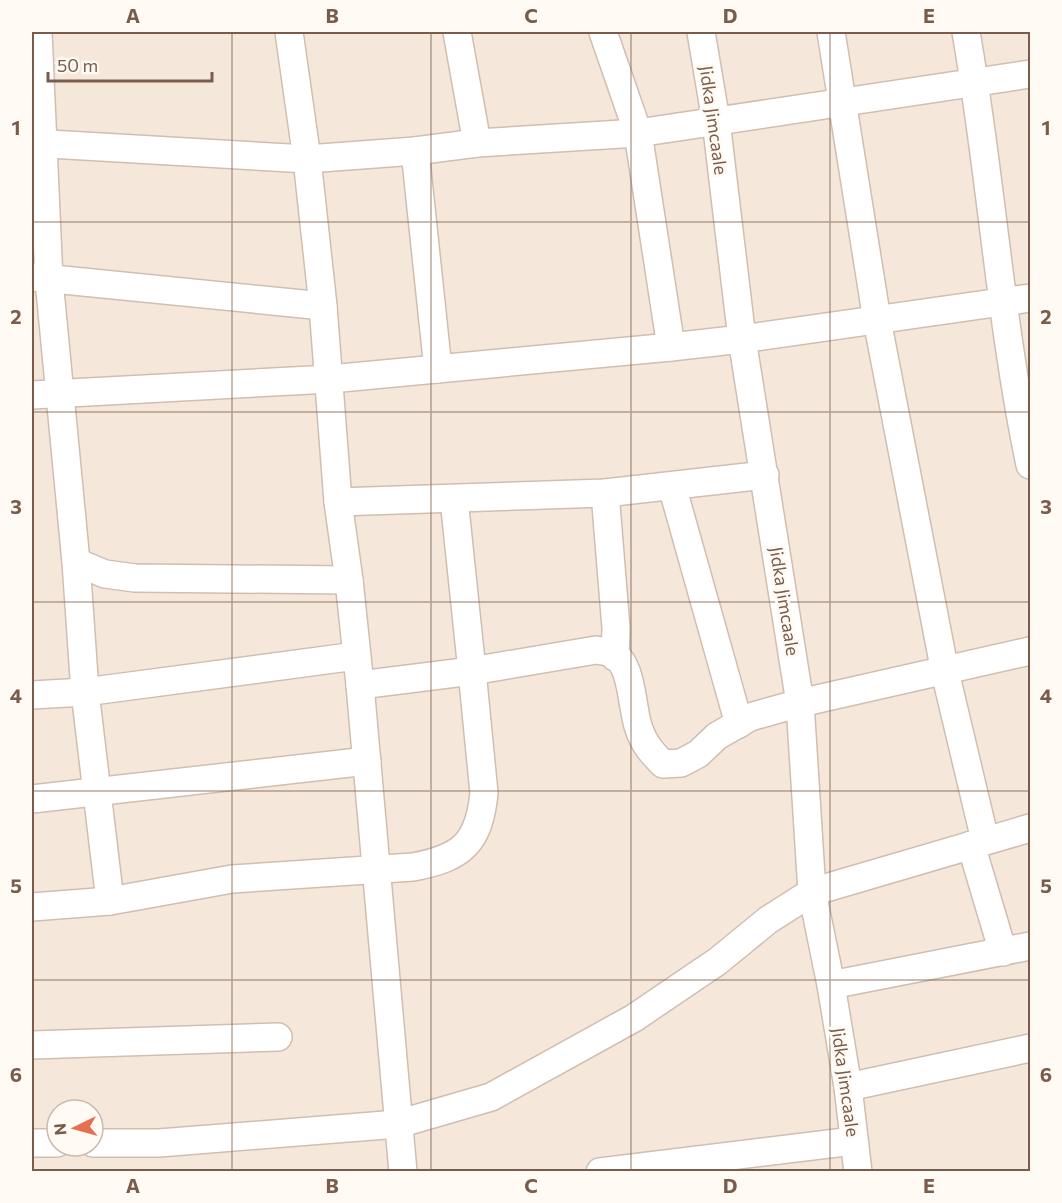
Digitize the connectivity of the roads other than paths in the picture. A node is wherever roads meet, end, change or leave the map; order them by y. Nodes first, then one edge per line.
1 (38, 32) edge
2 (289, 32) edge
3 (458, 32) edge
4 (603, 32) edge
5 (701, 32) edge
6 (831, 32) edge
7 (966, 32) edge
8 (1030, 74) edge
9 (975, 82) junction
10 (844, 104) junction
11 (716, 121) junction
12 (638, 133) junction
13 (477, 142) junction
14 (37, 143) edge
15 (415, 151) junction
16 (307, 159) junction
17 (40, 278) edge
18 (1030, 298) edge
19 (1003, 303) junction
20 (323, 306) junction
21 (877, 320) junction
22 (742, 339) junction
23 (671, 347) junction
24 (438, 369) junction
25 (330, 379) junction
26 (59, 394) junction
27 (32, 395) edge
28 (1025, 414) edge
29 (1030, 465) edge
30 (765, 475) junction
31 (672, 486) junction
32 (605, 493) junction
33 (454, 499) junction
34 (338, 502) junction
35 (76, 562) junction
36 (349, 580) junction
37 (1030, 651) edge
38 (356, 656) junction
39 (615, 657) junction
40 (472, 671) junction
41 (945, 672) junction
42 (360, 685) junction
43 (85, 692) junction
44 (32, 695) edge
45 (800, 703) junction
46 (739, 723) junction
47 (367, 761) junction
48 (96, 792) junction
49 (32, 799) edge
50 (1030, 828) edge
51 (978, 842) junction
52 (377, 869) junction
53 (812, 892) junction
54 (110, 901) junction
55 (32, 907) edge
56 (1030, 946) edge
57 (1003, 952) junction
58 (831, 986) junction
59 (278, 1037) dead end
60 (32, 1045) edge
61 (1030, 1048) edge
62 (848, 1087) junction
63 (398, 1124) junction
64 (853, 1141) junction
65 (105, 1143) edge
66 (403, 1172) edge
67 (600, 1172) edge
68 (858, 1172) edge

1 - 14 street
2 - 16 street
3 - 13 street
4 - 12 street
5 - 11 street, Jidka Jimcaale
6 - 10 street
7 - 9 street
8 - 9 street
9 - 10 street
9 - 19 street
10 - 11 street
10 - 21 street
11 - 12 street
11 - 22 street, Jidka Jimcaale
12 - 13 street
12 - 23 street
13 - 15 street
14 - 16 street
14 - 17 street
15 - 16 street
15 - 24 street
16 - 20 street
17 - 20 street
17 - 26 street
18 - 19 street
19 - 21 street
19 - 28 street
20 - 25 street
21 - 22 street
21 - 41 street
22 - 23 street
22 - 30 street, Jidka Jimcaale
23 - 24 street
24 - 25 street
25 - 26 street
25 - 34 street
26 - 27 street
26 - 35 street
28 - 29 street
30 - 31 street
30 - 45 street, Jidka Jimcaale
31 - 32 street
31 - 46 street
32 - 33 street
32 - 39 street
33 - 34 street
33 - 40 street
34 - 36 street
35 - 36 street
35 - 43 street
36 - 38 street
37 - 41 street
38 - 42 street
38 - 43 street
39 - 40 street
39 - 46 street
40 - 42 street
40 - 52 street
41 - 45 street
41 - 51 street
42 - 47 street
43 - 44 street
43 - 48 street
45 - 46 street
45 - 53 street, Jidka Jimcaale
47 - 48 street
47 - 52 street
48 - 49 street
48 - 54 street
50 - 51 street
51 - 53 street
51 - 57 street
52 - 54 street
52 - 63 street
53 - 58 street, Jidka Jimcaale
53 - 63 street
54 - 55 street
56 - 57 street
57 - 58 street
58 - 62 street, Jidka Jimcaale
59 - 60 street
61 - 62 street
62 - 64 street, Jidka Jimcaale
63 - 65 street
63 - 66 street
64 - 67 street
64 - 68 street, Jidka Jimcaale

